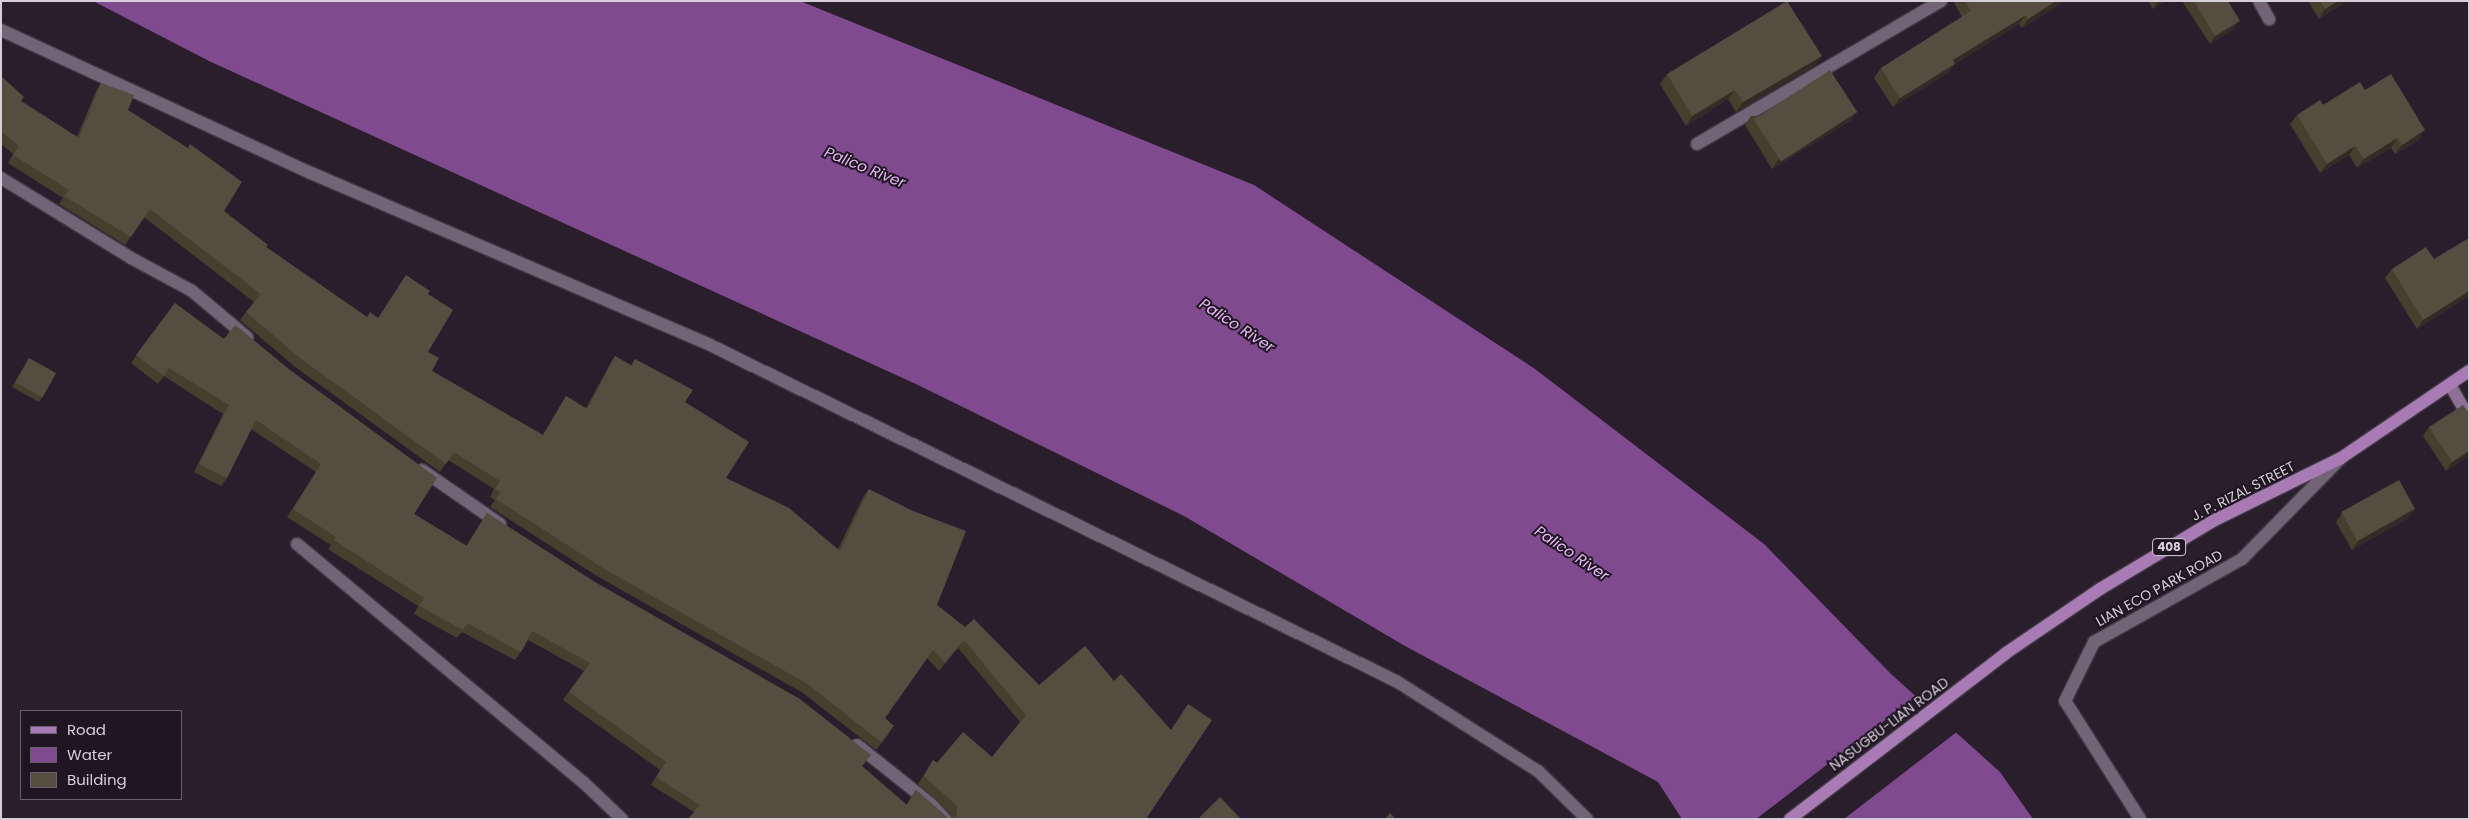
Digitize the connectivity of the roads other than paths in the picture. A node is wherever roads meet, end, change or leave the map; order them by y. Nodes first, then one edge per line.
1 (1941, 1) edge
2 (2259, 1) edge
3 (2269, 19) dead end
4 (1, 30) edge
5 (1697, 144) dead end
6 (1, 178) edge
7 (259, 347) edge
8 (2469, 371) edge
9 (2450, 385) junction
10 (2469, 418) edge
11 (2342, 458) junction
12 (409, 460) edge
13 (511, 530) edge
14 (297, 544) dead end
15 (2006, 653) joint
16 (846, 736) edge
17 (622, 819) edge
18 (945, 819) edge
19 (1587, 819) edge
20 (1790, 819) edge
21 (2140, 819) edge

1 - 5 street
2 - 3 street
4 - 19 street
6 - 7 street
8 - 9 main road, J. P. RIZAL STREET / 408
9 - 10 street
9 - 11 main road, J. P. RIZAL STREET / 408
11 - 15 main road, J. P. RIZAL STREET / 408
11 - 21 street, LIAN ECO PARK ROAD
12 - 13 street
14 - 17 street
15 - 20 main road, NASUGBU-LIAN ROAD / 408
16 - 18 street

